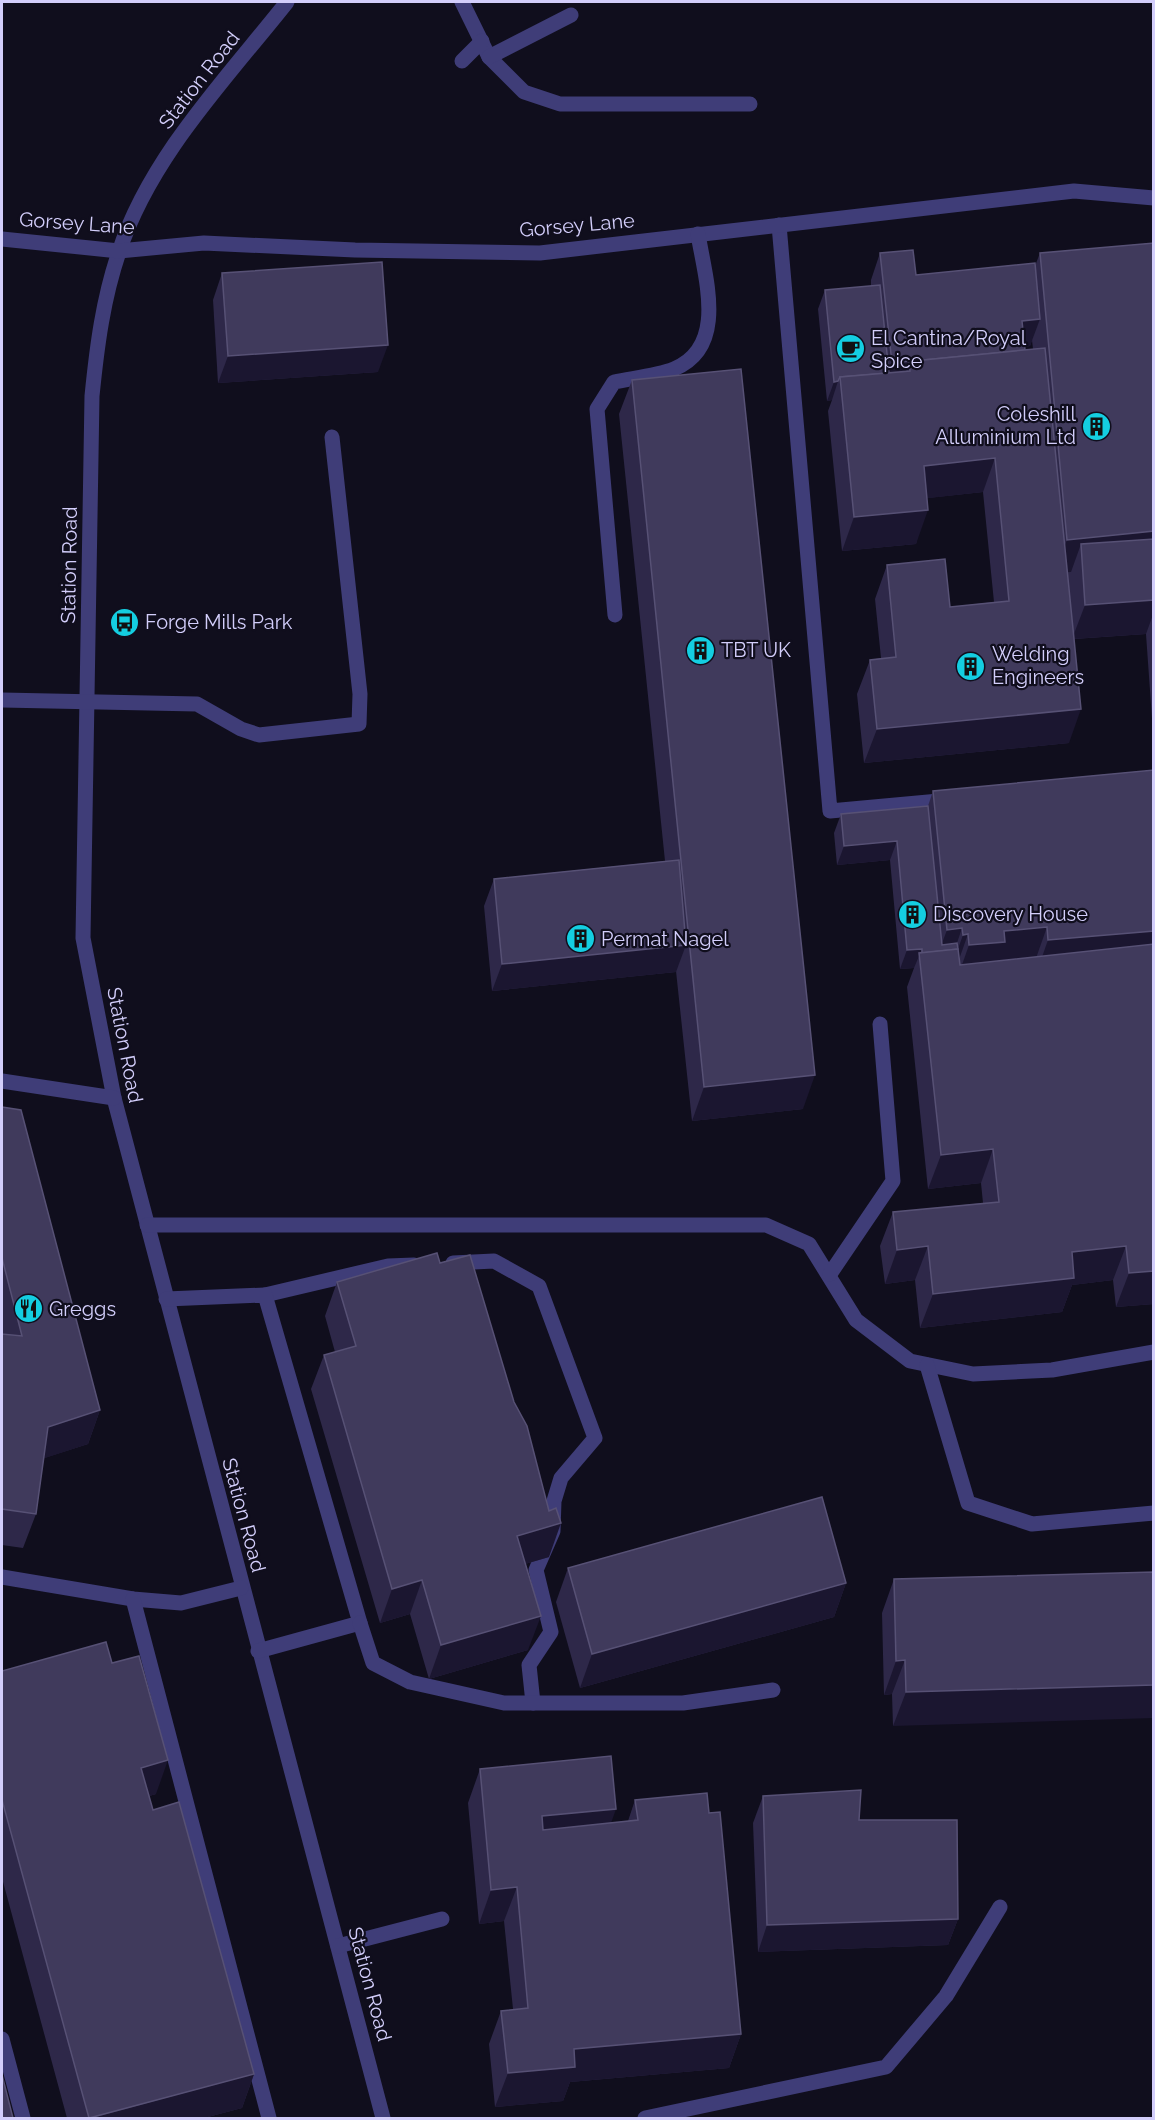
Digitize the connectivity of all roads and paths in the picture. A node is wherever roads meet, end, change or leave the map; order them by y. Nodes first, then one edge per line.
1 (287, 2) edge
2 (462, 2) edge
3 (571, 15) dead end
4 (482, 41) junction
5 (489, 57) junction
6 (462, 61) dead end
7 (750, 104) dead end
8 (1154, 198) edge
9 (779, 225) junction
10 (698, 234) junction
11 (2, 239) edge
12 (119, 251) junction
13 (332, 437) dead end
14 (615, 615) dead end
15 (2, 700) edge
16 (88, 700) junction
17 (969, 798) edge
18 (880, 1024) dead end
19 (2, 1081) edge
20 (114, 1098) junction
21 (147, 1225) junction
22 (830, 1274) junction
23 (265, 1295) junction
24 (166, 1299) junction
25 (1154, 1353) edge
26 (927, 1365) junction
27 (1154, 1513) edge
28 (2, 1578) edge
29 (241, 1588) junction
30 (133, 1599) junction
31 (360, 1623) junction
32 (258, 1651) junction
33 (773, 1690) dead end
34 (533, 1703) junction
35 (1000, 1908) dead end
36 (442, 1919) dead end
37 (338, 1946) junction
38 (2, 2039) edge
39 (23, 2118) edge
40 (269, 2118) edge
41 (383, 2118) edge
42 (645, 2118) edge

1 - 12 street, Station Road
2 - 4 street
3 - 5 street
4 - 5 street
4 - 6 street
5 - 7 street
8 - 9 street, Gorsey Lane
9 - 10 street, Gorsey Lane
9 - 17 street
10 - 12 street, Gorsey Lane
10 - 14 street
11 - 12 street, Gorsey Lane
12 - 16 street, Station Road
13 - 16 street
15 - 16 street
16 - 20 street, Station Road
18 - 22 street
19 - 20 street
20 - 21 street, Station Road
21 - 22 street
21 - 24 street, Station Road
22 - 26 street
23 - 24 street
23 - 31 street
23 - 34 street
24 - 29 street, Station Road
25 - 26 street
26 - 27 street
28 - 30 street
29 - 30 street
29 - 32 street, Station Road
30 - 40 street
31 - 32 street
31 - 34 street
32 - 37 street, Station Road
33 - 34 street
35 - 42 street
36 - 37 street
37 - 41 street, Station Road
38 - 39 street

